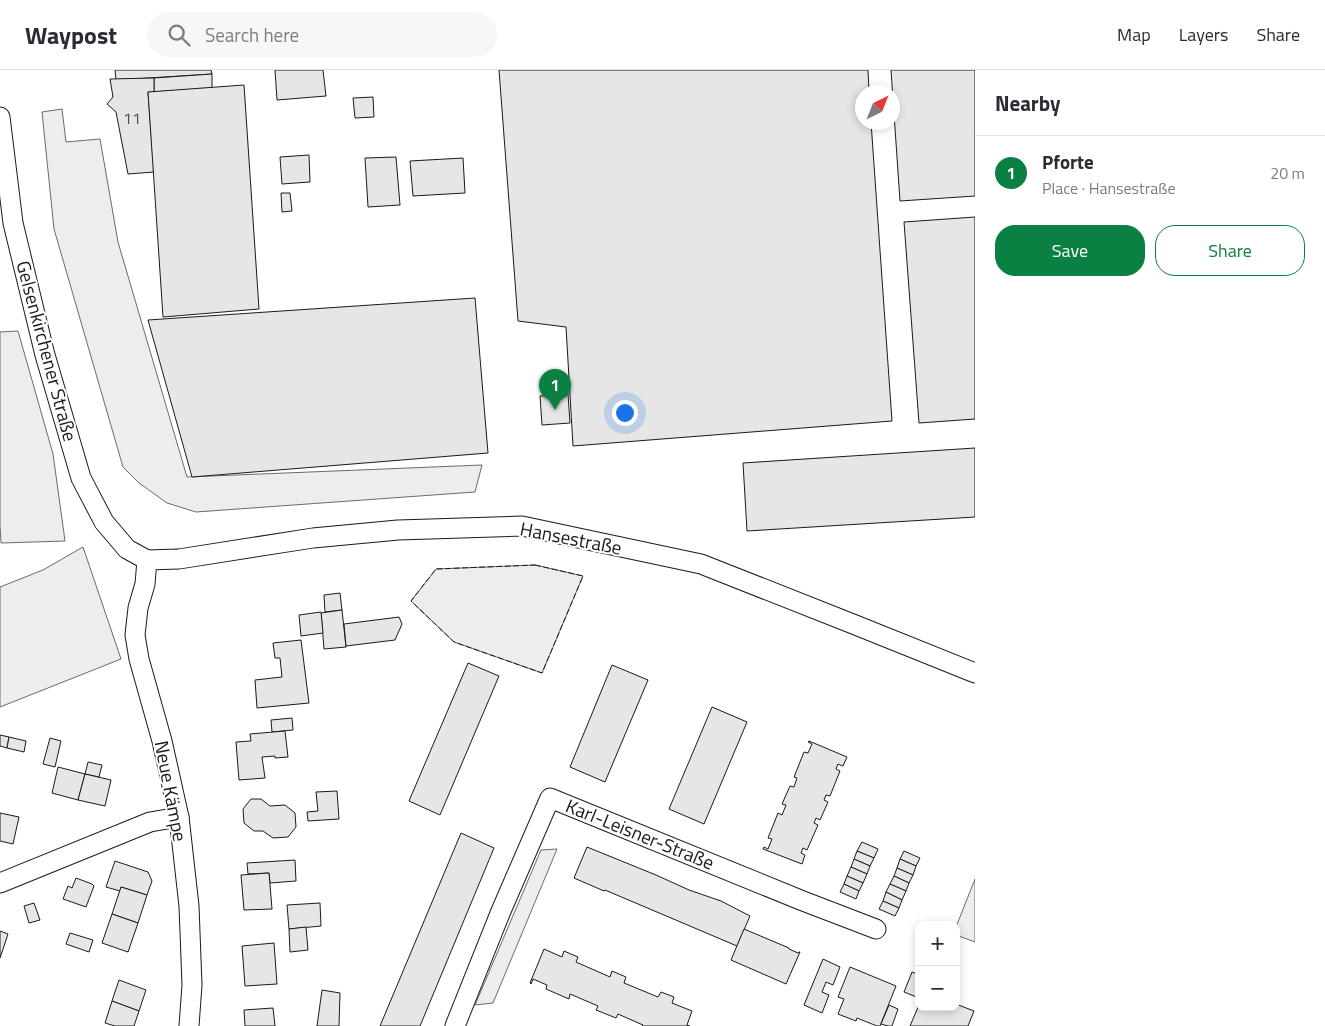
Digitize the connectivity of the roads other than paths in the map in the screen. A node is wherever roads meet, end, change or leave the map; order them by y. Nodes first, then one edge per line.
1 (0, 116) edge
2 (147, 560) junction
3 (975, 674) edge
4 (179, 817) junction
5 (0, 883) edge
6 (876, 929) dead end
7 (189, 1026) edge
8 (455, 1026) edge

1 - 2 street, Gelsenkirchener Straße
2 - 3 street, Hansestraße
2 - 4 street, Neue Kämpe
4 - 5 street
4 - 7 street, Neue Kämpe
6 - 8 street, Karl-Leisner-Straße

